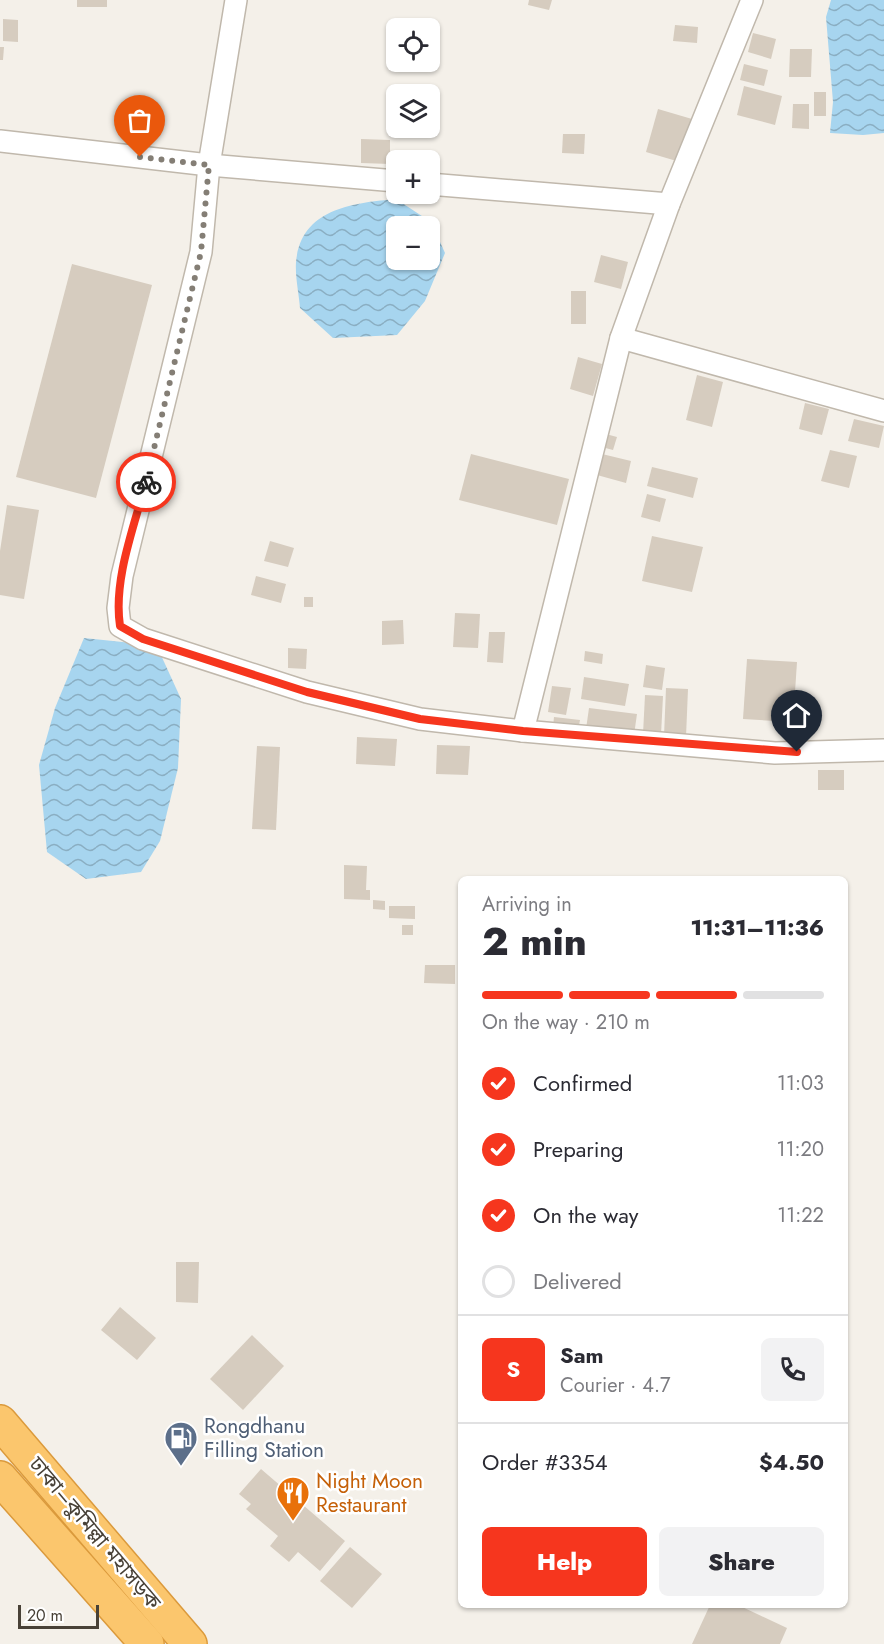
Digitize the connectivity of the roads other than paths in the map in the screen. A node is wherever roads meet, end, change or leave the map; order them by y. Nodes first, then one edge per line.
1 (236, 0) edge
2 (752, 0) edge
3 (0, 141) edge
4 (209, 165) junction
5 (386, 180) edge
6 (440, 185) edge
7 (669, 204) junction
8 (621, 338) junction
9 (884, 411) edge
10 (523, 731) junction
11 (884, 750) edge
12 (0, 1422) edge
13 (0, 1478) edge
14 (147, 1644) edge
15 (190, 1644) edge

1 - 4 street
2 - 7 street
3 - 4 street
4 - 5 street
4 - 10 street
6 - 7 street
7 - 8 street
8 - 9 street
8 - 10 street
10 - 11 street
12 - 15 highway, ঢাকা–কুমিল্লা মহাসড়ক
13 - 14 highway, ঢাকা–কুমিল্লা মহাসড়ক

